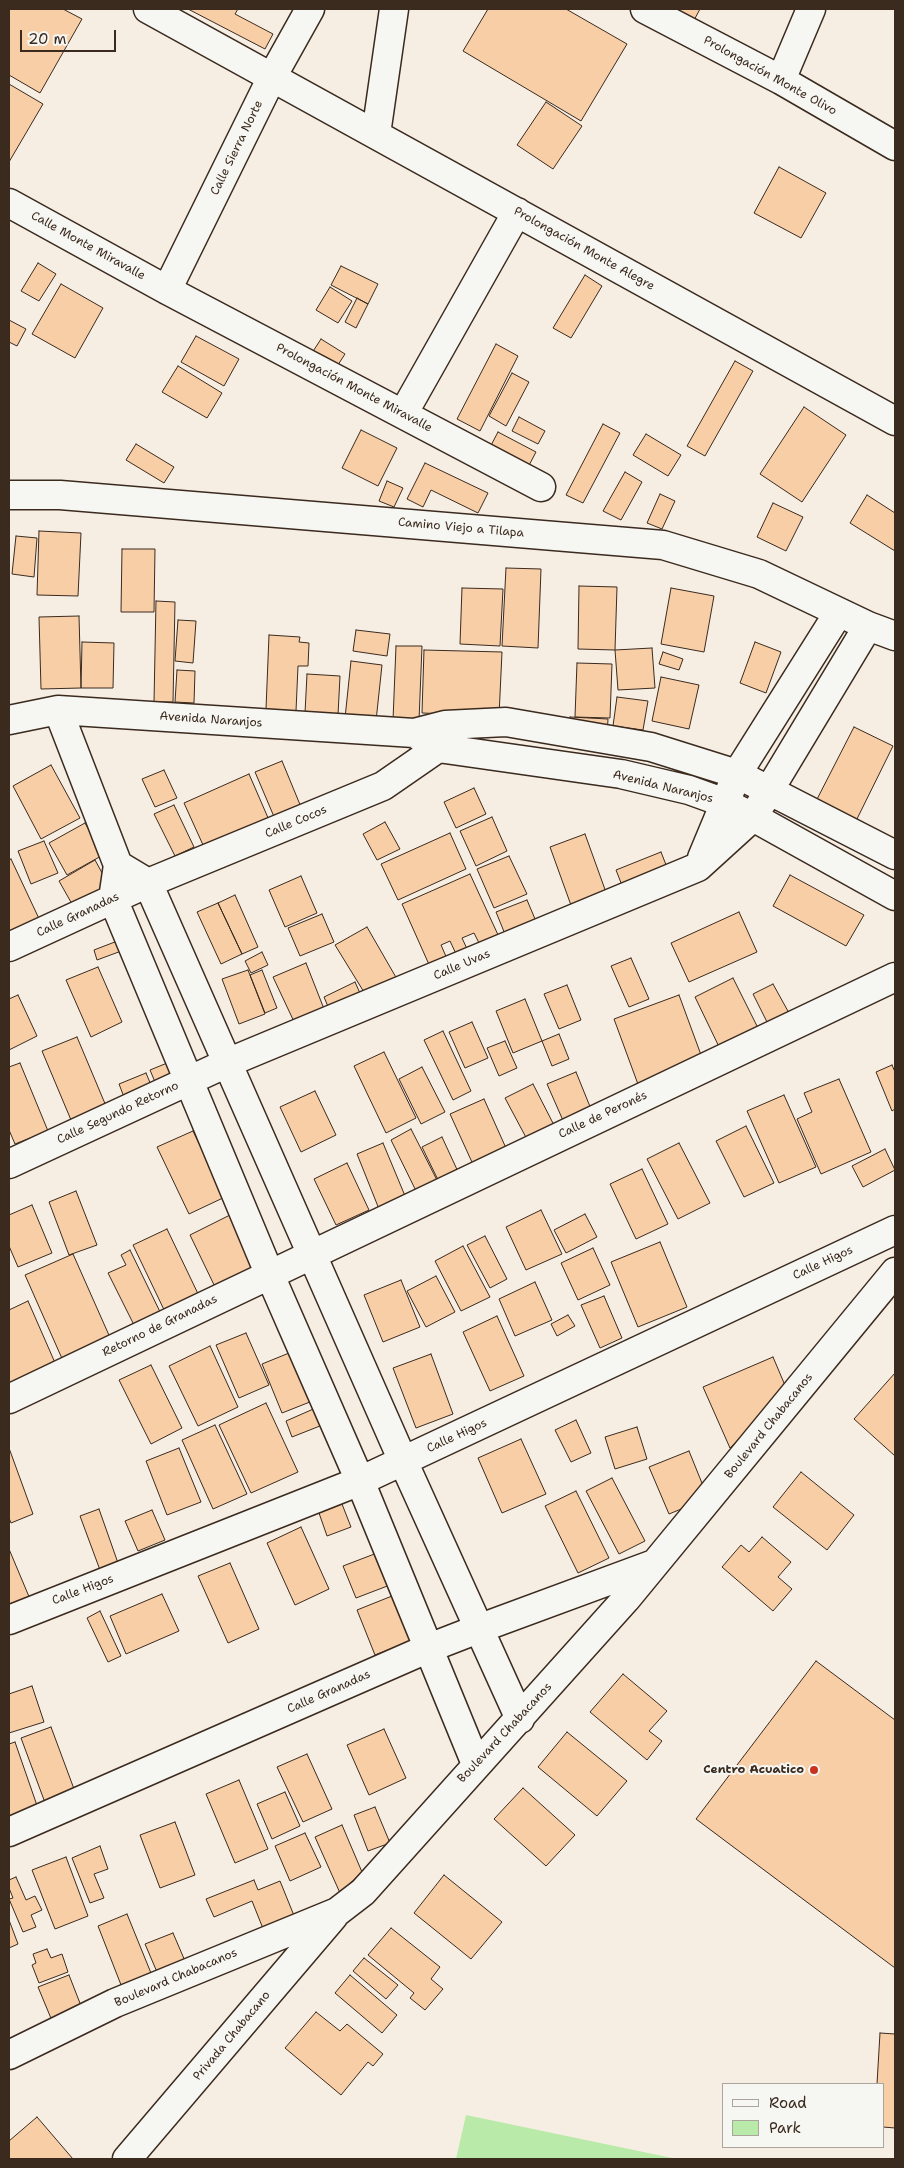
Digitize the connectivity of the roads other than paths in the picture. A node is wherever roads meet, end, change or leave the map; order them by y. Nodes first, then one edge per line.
1 (148, 9) edge
2 (310, 9) edge
3 (394, 9) edge
4 (645, 9) edge
5 (811, 9) edge
6 (272, 77) junction
7 (781, 80) junction
8 (376, 134) junction
9 (895, 146) edge
10 (9, 203) edge
11 (517, 212) junction
12 (167, 290) junction
13 (403, 414) junction
14 (895, 421) edge
15 (541, 487) dead end
16 (9, 495) edge
17 (839, 612) junction
18 (868, 626) junction
19 (895, 636) edge
20 (58, 710) junction
21 (9, 720) edge
22 (441, 737) junction
23 (737, 774) junction
24 (770, 790) junction
25 (726, 803) junction
26 (753, 817) junction
27 (895, 855) edge
28 (118, 865) junction
29 (698, 867) junction
30 (148, 883) junction
31 (895, 896) edge
32 (113, 899) junction
33 (9, 947) edge
34 (895, 976) edge
35 (227, 1063) junction
36 (188, 1081) junction
37 (9, 1164) edge
38 (895, 1230) edge
39 (311, 1254) junction
40 (895, 1272) edge
41 (269, 1273) junction
42 (9, 1398) edge
43 (403, 1461) junction
44 (360, 1481) junction
45 (655, 1564) junction
46 (9, 1620) edge
47 (478, 1629) junction
48 (430, 1648) junction
49 (520, 1719) junction
50 (476, 1764) junction
51 (9, 1832) edge
52 (337, 1912) junction
53 (9, 2056) edge
54 (127, 2159) edge

1 - 6 street, Prolongación Monte Alegre
2 - 6 street, Calle Sierra Norte
3 - 8 street
4 - 7 street, Prolongación Monte Olivo
5 - 7 street
6 - 8 street, Prolongación Monte Alegre
6 - 12 street, Calle Sierra Norte
7 - 9 street, Prolongación Monte Olivo
8 - 11 street, Prolongación Monte Alegre
10 - 12 street, Calle Monte Miravalle
11 - 13 street
11 - 14 street, Prolongación Monte Alegre
12 - 13 street, Prolongación Monte Miravalle
13 - 15 street, Prolongación Monte Miravalle
16 - 17 street, Camino Viejo a Tilapa
17 - 18 street, Camino Viejo a Tilapa
17 - 23 street
18 - 19 street, Camino Viejo a Tilapa
18 - 24 street, Calle Uvas
20 - 21 street, Avenida Naranjos
20 - 22 street, Avenida Naranjos
20 - 28 street
22 - 23 street, Avenida Naranjos
22 - 25 street, Avenida Naranjos
22 - 30 street, Calle Cocos
23 - 24 street, Avenida Naranjos
23 - 25 street
24 - 26 street, Calle Uvas
24 - 27 street, Avenida Naranjos
25 - 26 street, Avenida Naranjos
25 - 29 street
26 - 29 street, Calle Uvas
26 - 31 street, Avenida Naranjos
28 - 30 street
28 - 32 street
29 - 35 street, Calle Uvas
30 - 32 street, Calle Granadas
30 - 35 street
32 - 33 street, Calle Granadas
32 - 36 street
34 - 39 street, Calle de Peronés
35 - 36 street, Calle Segundo Retorno
35 - 39 street
36 - 37 street, Calle Segundo Retorno
36 - 41 street
38 - 43 street, Calle Higos
39 - 41 street, Retorno de Granadas
39 - 43 street
40 - 45 street, Boulevard Chabacanos
41 - 42 street, Retorno de Granadas
41 - 44 street
43 - 44 street, Calle Higos
43 - 47 street
44 - 46 street, Calle Higos
44 - 48 street
45 - 47 street, Calle Granadas
45 - 49 street, Boulevard Chabacanos
47 - 48 street, Calle Granadas
47 - 49 street
48 - 50 street
48 - 51 street, Calle Granadas
49 - 50 street, Boulevard Chabacanos
50 - 52 street, Boulevard Chabacanos
52 - 53 street, Boulevard Chabacanos
52 - 54 street, Privada Chabacano

